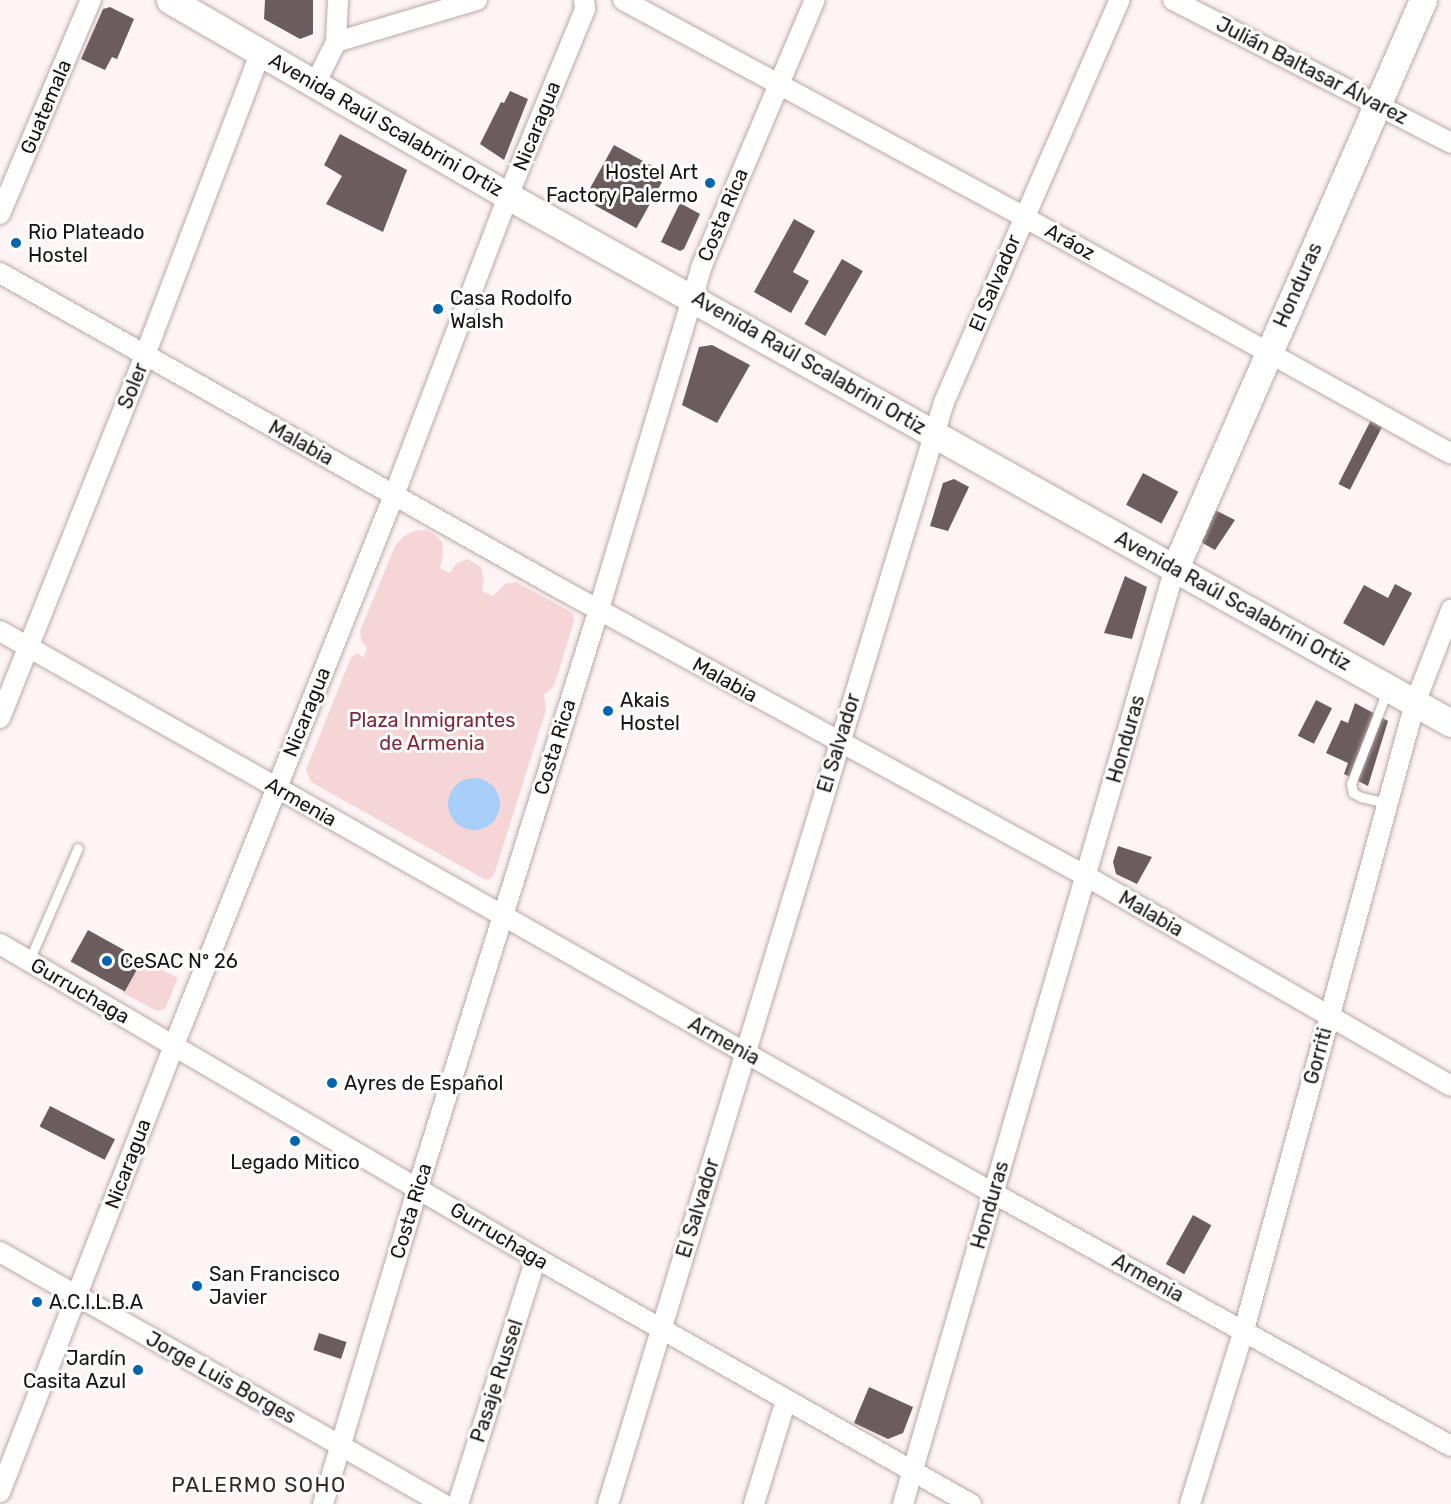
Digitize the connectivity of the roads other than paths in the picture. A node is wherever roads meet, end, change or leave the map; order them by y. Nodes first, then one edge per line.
1 (91, 0) edge
2 (170, 0) edge
3 (338, 0) edge
4 (477, 0) edge
5 (584, 0) edge
6 (623, 0) edge
7 (816, 0) edge
8 (1120, 0) edge
9 (1173, 0) edge
10 (1422, 0) edge
11 (336, 42) junction
12 (261, 52) junction
13 (316, 82) junction
14 (779, 84) junction
15 (1376, 104) junction
16 (1451, 143) edge
17 (508, 195) junction
18 (0, 214) edge
19 (1024, 217) junction
20 (0, 273) edge
21 (692, 296) junction
22 (1268, 354) junction
23 (146, 355) junction
24 (933, 435) junction
25 (1451, 454) edge
26 (394, 495) junction
27 (1176, 568) junction
28 (599, 609) junction
29 (1451, 610) edge
30 (0, 631) edge
31 (28, 647) junction
32 (1388, 687) junction
33 (1415, 703) junction
34 (0, 718) edge
35 (1451, 723) edge
36 (839, 743) junction
37 (277, 788) junction
38 (1387, 803) junction
39 (78, 848) dead end
40 (1086, 876) junction
41 (501, 915) junction
42 (0, 944) edge
43 (29, 961) junction
44 (1328, 1017) junction
45 (174, 1045) junction
46 (746, 1053) junction
47 (1451, 1086) edge
48 (417, 1187) junction
49 (993, 1193) junction
50 (0, 1252) edge
51 (536, 1258) junction
52 (76, 1296) junction
53 (661, 1329) junction
54 (1244, 1330) junction
55 (786, 1400) junction
56 (340, 1444) junction
57 (1451, 1446) edge
58 (914, 1471) junction
59 (0, 1491) edge
60 (323, 1504) edge
61 (443, 1504) edge
62 (458, 1504) edge
63 (608, 1504) edge
64 (754, 1504) edge
65 (903, 1504) edge
66 (971, 1504) edge
67 (1190, 1504) edge

1 - 18 street, Guatemala
2 - 12 main road, Avenida Raúl Scalabrini Ortiz
3 - 11 street
4 - 11 street
5 - 17 street, Nicaragua
6 - 14 street, Aráoz
7 - 14 street, Costa Rica
8 - 19 street, El Salvador
9 - 15 street, Julián Baltasar Álvarez
10 - 15 main road, Honduras
11 - 13 street
12 - 13 main road, Avenida Raúl Scalabrini Ortiz
12 - 23 street, Soler
13 - 17 main road, Avenida Raúl Scalabrini Ortiz
14 - 19 street, Aráoz
14 - 21 street, Costa Rica
15 - 16 street, Julián Baltasar Álvarez
15 - 22 main road, Honduras
17 - 21 main road, Avenida Raúl Scalabrini Ortiz
17 - 26 street, Nicaragua
19 - 22 street, Aráoz
19 - 24 street, El Salvador
20 - 23 street, Malabia
21 - 24 main road, Avenida Raúl Scalabrini Ortiz
21 - 28 street, Costa Rica
22 - 25 street, Aráoz
22 - 27 main road, Honduras
23 - 26 street, Malabia
23 - 31 street, Soler
24 - 27 main road, Avenida Raúl Scalabrini Ortiz
24 - 36 street, El Salvador
26 - 28 street, Malabia
26 - 37 street, Nicaragua
27 - 32 main road, Avenida Raúl Scalabrini Ortiz
27 - 40 street, Honduras
28 - 36 street, Malabia
28 - 41 street, Costa Rica
29 - 33 street, Gorriti
30 - 31 street, Armenia
31 - 34 street, Soler
31 - 37 street, Armenia
32 - 33 main road, Avenida Raúl Scalabrini Ortiz
32 - 38 lane
33 - 35 main road, Avenida Raúl Scalabrini Ortiz
33 - 38 street, Gorriti
36 - 40 street, Malabia
36 - 46 street, El Salvador
37 - 41 street, Armenia
37 - 45 street, Nicaragua
38 - 44 street, Gorriti
39 - 43 lane
40 - 44 street, Malabia
40 - 49 street, Honduras
41 - 46 street, Armenia
41 - 48 street, Costa Rica
42 - 43 street, Gurruchaga
43 - 45 street, Gurruchaga
44 - 47 street, Malabia
44 - 54 street, Gorriti
45 - 48 street, Gurruchaga
45 - 52 street, Nicaragua
46 - 49 street, Armenia
46 - 53 street, El Salvador
48 - 51 street, Gurruchaga
48 - 56 street, Costa Rica
49 - 54 street, Armenia
49 - 58 street, Honduras
50 - 52 street, Jorge Luis Borges
51 - 53 street, Gurruchaga
51 - 62 street, Pasaje Russel
52 - 56 street, Jorge Luis Borges
52 - 59 street, Nicaragua
53 - 55 street, Gurruchaga
53 - 63 street, El Salvador
54 - 57 street, Armenia
54 - 67 street, Gorriti
55 - 58 street, Gurruchaga
55 - 64 street
56 - 60 street, Costa Rica
56 - 61 street, Jorge Luis Borges
58 - 65 street, Honduras
58 - 66 street, Gurruchaga

